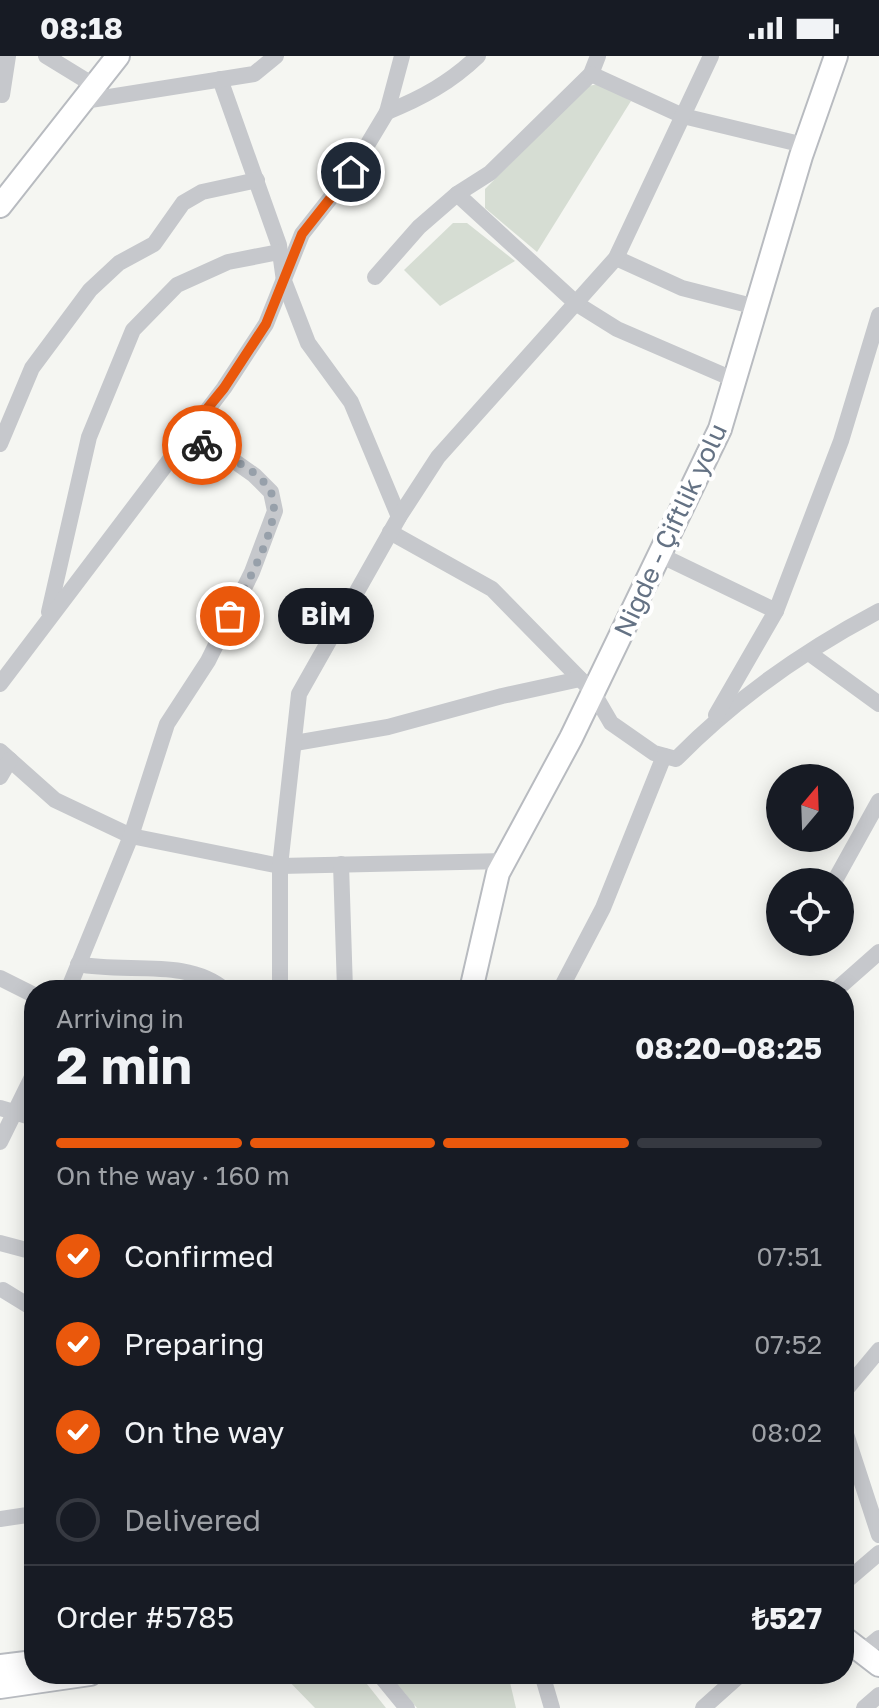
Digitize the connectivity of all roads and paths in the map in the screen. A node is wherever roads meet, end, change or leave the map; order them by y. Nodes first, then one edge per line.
1 (8, 56) edge
2 (46, 56) edge
3 (118, 56) edge
4 (276, 56) edge
5 (402, 56) edge
6 (478, 56) edge
7 (598, 56) edge
8 (711, 56) edge
9 (836, 56) edge
10 (591, 74) junction
11 (220, 79) junction
12 (90, 93) junction
13 (2, 95) dead end
14 (387, 112) junction
15 (683, 116) junction
16 (804, 145) junction
17 (257, 180) junction
18 (457, 194) junction
19 (0, 206) edge
20 (279, 252) junction
21 (616, 258) junction
22 (375, 277) dead end
23 (284, 281) junction
24 (577, 304) junction
25 (756, 307) junction
26 (879, 315) edge
27 (735, 380) junction
28 (184, 437) junction
29 (0, 444) edge
30 (399, 517) junction
31 (390, 532) junction
32 (660, 555) junction
33 (776, 611) junction
34 (879, 611) edge
35 (47, 619) junction
36 (809, 653) junction
37 (0, 684) edge
38 (587, 686) junction
39 (879, 704) edge
40 (711, 724) junction
41 (295, 743) junction
42 (5, 756) edge
43 (664, 756) junction
44 (0, 777) edge
45 (879, 801) edge
46 (131, 836) junction
47 (505, 861) junction
48 (341, 864) junction
49 (280, 866) junction
50 (842, 868) edge
51 (879, 952) edge
52 (78, 964) junction
53 (0, 978) edge
54 (72, 980) edge
55 (192, 980) edge
56 (280, 980) edge
57 (345, 980) edge
58 (473, 980) edge
59 (565, 980) edge
60 (847, 980) edge
61 (24, 990) edge
62 (24, 1087) edge
63 (7, 1110) edge
64 (0, 1142) edge
65 (0, 1243) edge
66 (24, 1249) edge
67 (3, 1290) dead end
68 (24, 1303) edge
69 (879, 1350) edge
70 (854, 1380) edge
71 (854, 1459) edge
72 (24, 1515) edge
73 (0, 1519) edge
74 (879, 1535) edge
75 (879, 1553) edge
76 (854, 1574) edge
77 (24, 1663) edge
78 (0, 1666) edge
79 (24, 1684) edge
80 (387, 1684) edge
81 (545, 1684) edge
82 (730, 1684) edge
83 (0, 1687) edge
84 (879, 1695) edge
85 (407, 1708) edge
86 (552, 1708) edge
87 (704, 1708) edge
88 (864, 1708) edge

1 - 13 street
2 - 12 street
3 - 12 main road
4 - 11 street
5 - 14 street
6 - 14 street
7 - 10 street
8 - 15 street
9 - 16 main road, Niğde - Çiftlik yolu
10 - 15 street
10 - 18 street
11 - 12 street
11 - 17 street
12 - 19 main road
14 - 23 street
15 - 16 street
15 - 21 street
16 - 25 main road, Niğde - Çiftlik yolu
17 - 20 street
17 - 29 street
18 - 22 street
18 - 24 street
20 - 23 street
20 - 35 street
21 - 24 street
21 - 25 street
23 - 28 street
23 - 30 street
24 - 27 street
24 - 30 street
25 - 27 main road, Niğde - Çiftlik yolu
26 - 33 street
27 - 32 main road, Niğde - Çiftlik yolu
28 - 35 street
28 - 46 street
30 - 31 street
31 - 38 street
31 - 41 street
32 - 33 street
32 - 38 main road, Niğde - Çiftlik yolu
33 - 40 street
34 - 36 street
35 - 37 street
36 - 39 street
36 - 40 street
38 - 41 street
38 - 43 street
38 - 47 main road, Niğde - Çiftlik yolu
40 - 43 street
41 - 49 street
42 - 44 street
42 - 46 street
43 - 59 street
45 - 50 street
46 - 49 street
46 - 52 street
47 - 48 street
47 - 58 main road, Niğde - Çiftlik yolu
48 - 49 street
48 - 57 street
49 - 56 street
51 - 60 street
52 - 54 street
52 - 55 street
53 - 61 street
62 - 63 street
63 - 64 street
65 - 66 street
67 - 68 street
69 - 70 street
71 - 74 street
72 - 73 street
75 - 76 street
77 - 78 main road
79 - 83 main road
80 - 85 street
81 - 86 street
82 - 87 street
84 - 88 street

